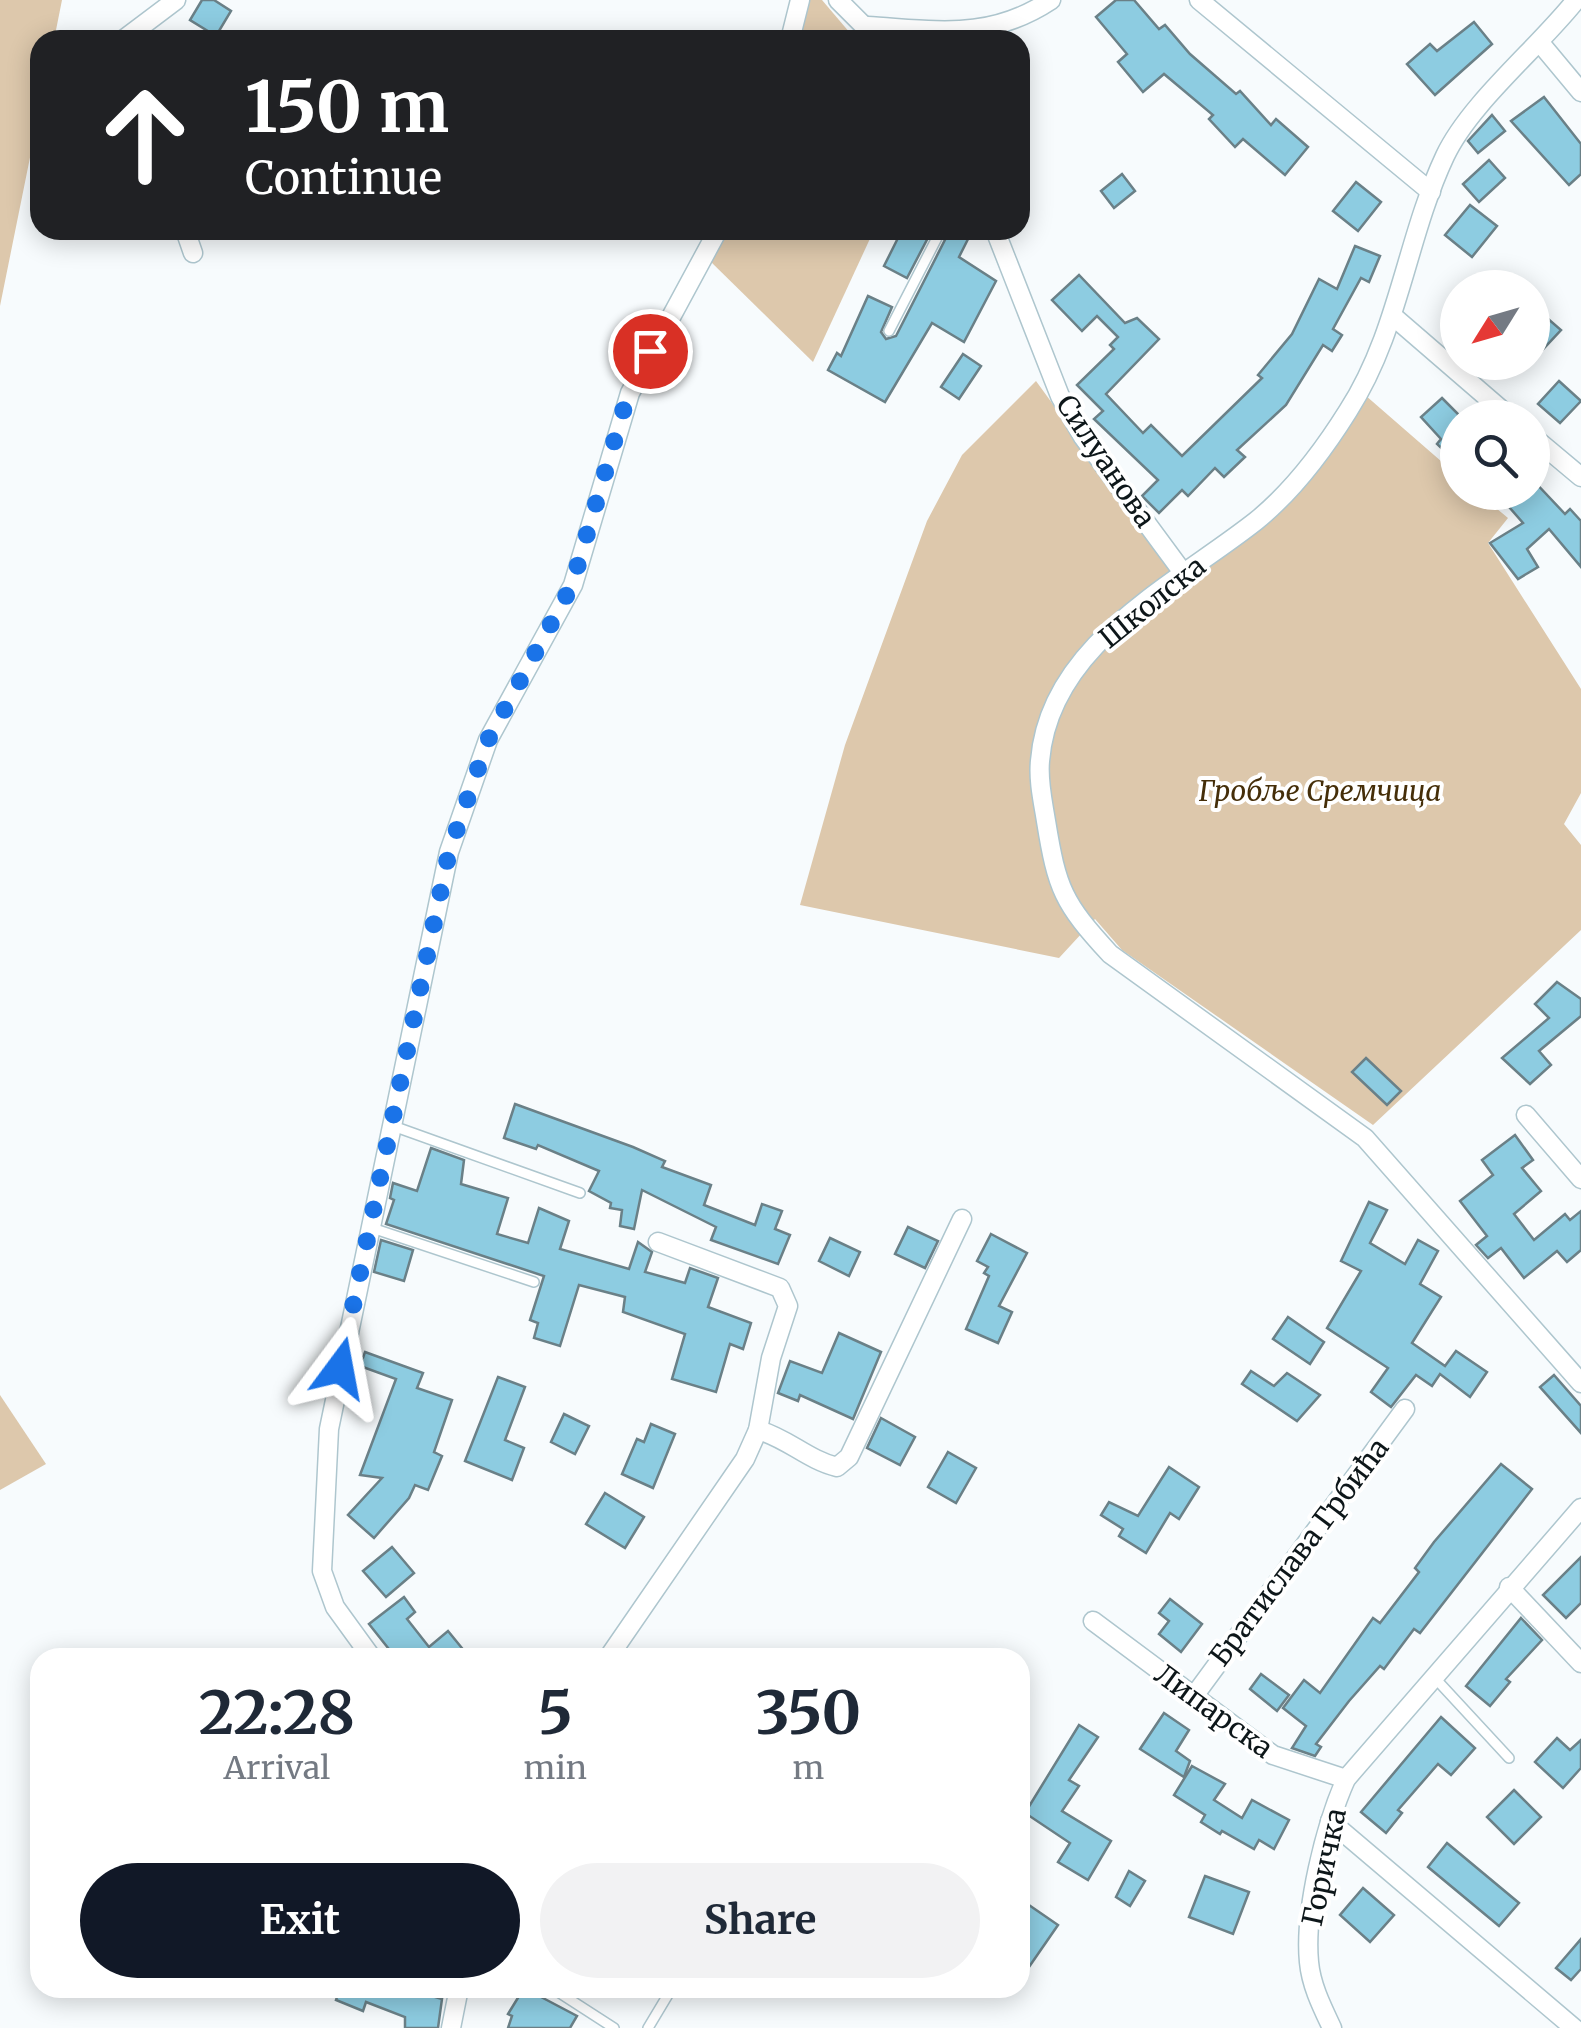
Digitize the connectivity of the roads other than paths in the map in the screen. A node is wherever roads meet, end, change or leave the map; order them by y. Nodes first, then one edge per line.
1 (176, 0) edge
2 (800, 0) edge
3 (838, 0) edge
4 (1051, 0) edge
5 (1199, 0) edge
6 (1576, 0) edge
7 (136, 30) edge
8 (792, 30) edge
9 (869, 30) edge
10 (981, 30) edge
11 (1541, 44) junction
12 (1581, 92) edge
13 (1431, 192) junction
14 (188, 240) edge
15 (712, 240) edge
16 (937, 240) edge
17 (999, 240) edge
18 (193, 253) dead end
19 (1394, 317) junction
20 (888, 331) dead end
21 (1490, 400) edge
22 (1550, 451) edge
23 (1581, 477) edge
24 (1184, 574) junction
25 (1526, 1115) dead end
26 (393, 1126) junction
27 (1581, 1180) edge
28 (580, 1194) dead end
29 (962, 1218) dead end
30 (372, 1228) junction
31 (658, 1242) dead end
32 (534, 1282) dead end
33 (1581, 1383) edge
34 (1405, 1409) dead end
35 (758, 1430) junction
36 (1581, 1508) edge
37 (1510, 1586) junction
38 (1093, 1621) dead end
39 (365, 1648) edge
40 (615, 1648) edge
41 (1581, 1663) edge
42 (1434, 1677) junction
43 (1194, 1696) junction
44 (1509, 1758) dead end
45 (1346, 1779) junction
46 (1330, 1821) junction
47 (457, 1998) edge
48 (568, 1998) edge
49 (666, 1998) edge
50 (451, 2028) edge
51 (614, 2028) edge
52 (648, 2028) edge
53 (1332, 2028) edge
54 (1574, 2028) edge

1 - 7 street
2 - 8 street
3 - 9 street
4 - 10 street
5 - 13 street
6 - 11 street, Школска
11 - 12 street
11 - 13 street, Школска
13 - 19 street, Школска
14 - 18 street
15 - 26 street
16 - 20 lane
17 - 24 street, Силуанова
19 - 21 street
19 - 24 street, Школска
22 - 23 street
24 - 33 street, Школска
25 - 27 street
26 - 28 lane
26 - 30 street
29 - 35 street
30 - 32 lane
30 - 39 street
31 - 35 street
34 - 43 street, Братислава Грбића
35 - 40 street
36 - 37 street, Горичка
37 - 41 street
37 - 42 street, Горичка
38 - 43 street, Липарска
42 - 44 lane
42 - 45 street, Горичка
43 - 45 street, Липарска
45 - 46 street, Горичка
46 - 53 street, Горичка
46 - 54 street
47 - 50 street
48 - 51 lane
49 - 52 lane

